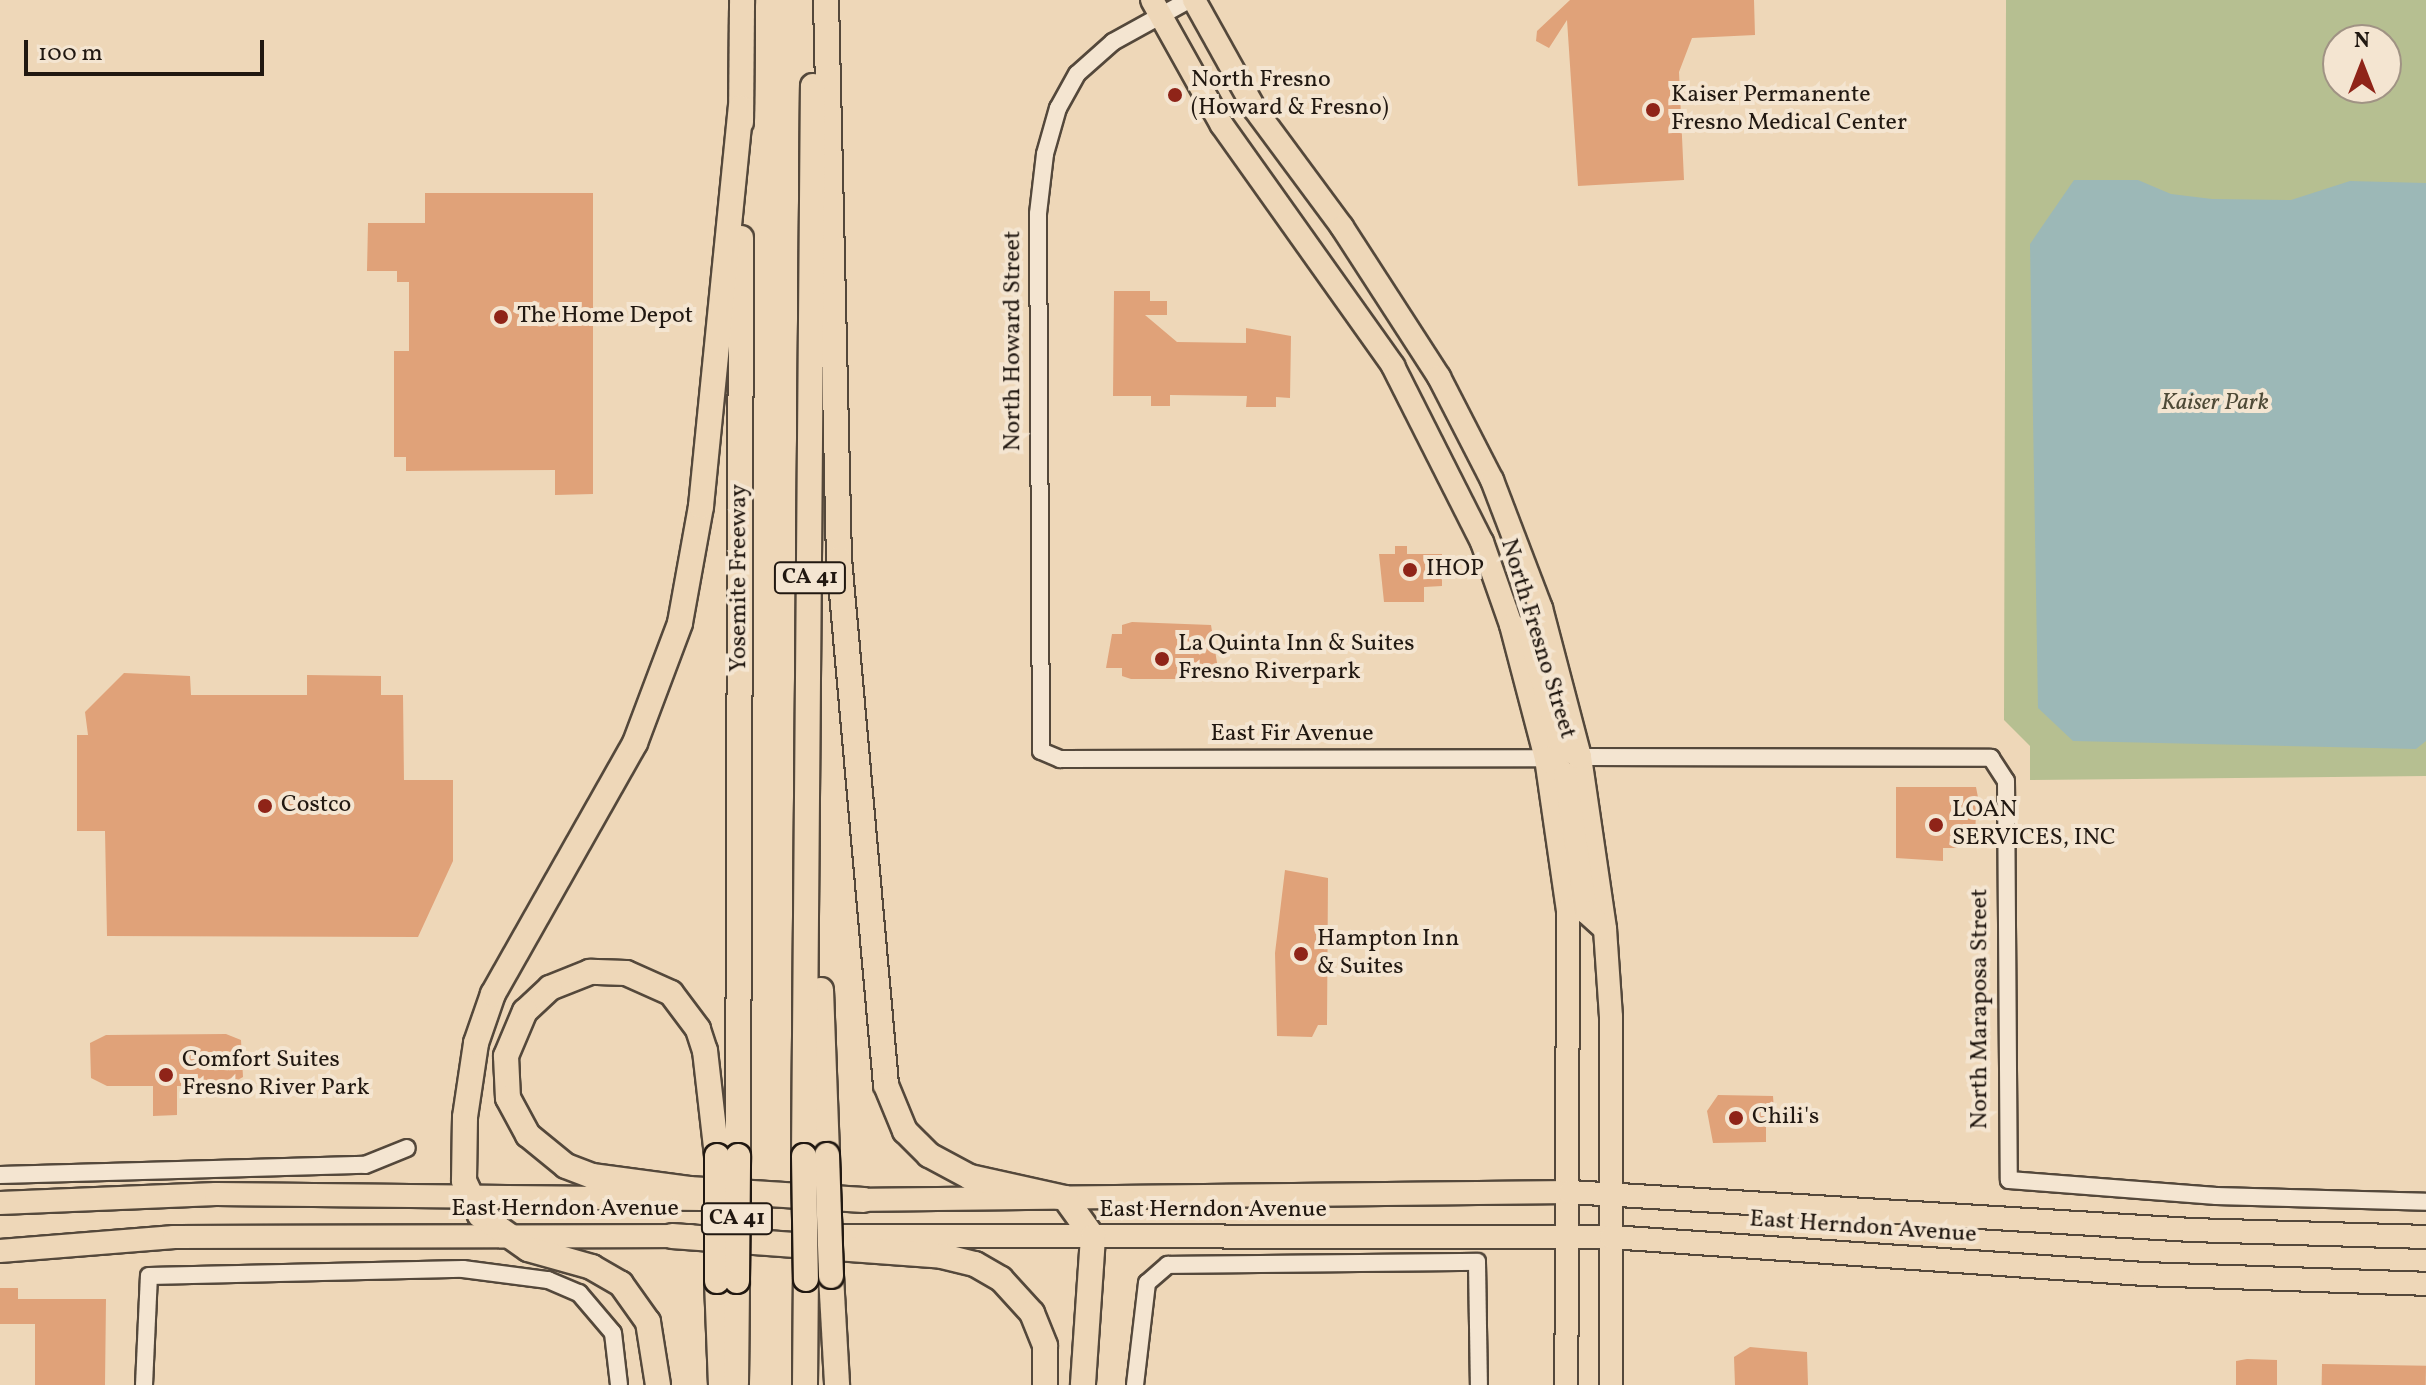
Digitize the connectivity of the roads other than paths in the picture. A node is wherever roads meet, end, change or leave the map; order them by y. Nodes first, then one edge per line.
1 (742, 0) edge
2 (813, 0) edge
3 (826, 0) edge
4 (1191, 0) edge
5 (1156, 7) edge
6 (741, 108) junction
7 (1511, 625) junction
8 (1041, 751) joint
9 (1580, 757) junction
10 (1546, 758) junction
11 (1605, 929) junction
12 (407, 1148) dead end
13 (727, 1156) junction
14 (816, 1156) junction
15 (0, 1175) edge
16 (1570, 1192) junction
17 (1610, 1193) junction
18 (470, 1197) junction
19 (1065, 1198) junction
20 (864, 1200) junction
21 (2426, 1202) edge
22 (0, 1203) edge
23 (503, 1236) junction
24 (672, 1236) junction
25 (1569, 1236) junction
26 (1093, 1237) junction
27 (1611, 1237) junction
28 (2426, 1237) edge
29 (0, 1251) edge
30 (727, 1281) junction
31 (2426, 1284) edge
32 (144, 1385) edge
33 (619, 1385) edge
34 (658, 1385) edge
35 (721, 1385) edge
36 (736, 1385) edge
37 (805, 1385) edge
38 (837, 1385) edge
39 (1045, 1385) edge
40 (1083, 1385) edge
41 (1135, 1385) edge
42 (1479, 1385) edge
43 (1566, 1385) edge
44 (1611, 1385) edge

1 - 6 highway, Yosemite Freeway / CA 41
2 - 14 highway, CA 41
3 - 19 highway
4 - 5 street, North Howard Street
4 - 9 main road, North Fresno Street
5 - 7 main road, North Fresno Street
5 - 8 street, North Howard Street
6 - 13 highway, Yosemite Freeway / CA 41
6 - 18 highway
7 - 9 main road
7 - 10 main road, North Fresno Street
8 - 10 street, East Fir Avenue
9 - 11 main road, North Fresno Street
9 - 21 street, North Maraposa Street
10 - 11 main road
10 - 16 main road, North Fresno Street
11 - 17 main road, North Fresno Street
12 - 15 street
13 - 20 highway
13 - 30 highway, bridge
14 - 37 highway, CA 41, bridge
14 - 38 highway, bridge
16 - 17 main road, East Herndon Avenue
16 - 19 main road, East Herndon Avenue
16 - 25 main road, North Fresno Street
17 - 27 main road, North Fresno Street
17 - 28 main road, East Herndon Avenue
18 - 20 main road, East Herndon Avenue
18 - 22 main road, East Herndon Avenue
18 - 23 highway
19 - 20 main road, East Herndon Avenue
19 - 26 highway
23 - 24 main road, East Herndon Avenue
23 - 29 main road, East Herndon Avenue
23 - 34 highway
24 - 26 main road, East Herndon Avenue
24 - 39 highway
25 - 26 main road, East Herndon Avenue
25 - 27 main road, East Herndon Avenue
25 - 43 main road, North Fresno Street
26 - 40 highway
27 - 31 main road, East Herndon Avenue
27 - 44 main road, North Fresno Street
30 - 35 highway
30 - 36 highway
32 - 33 street
41 - 42 street

